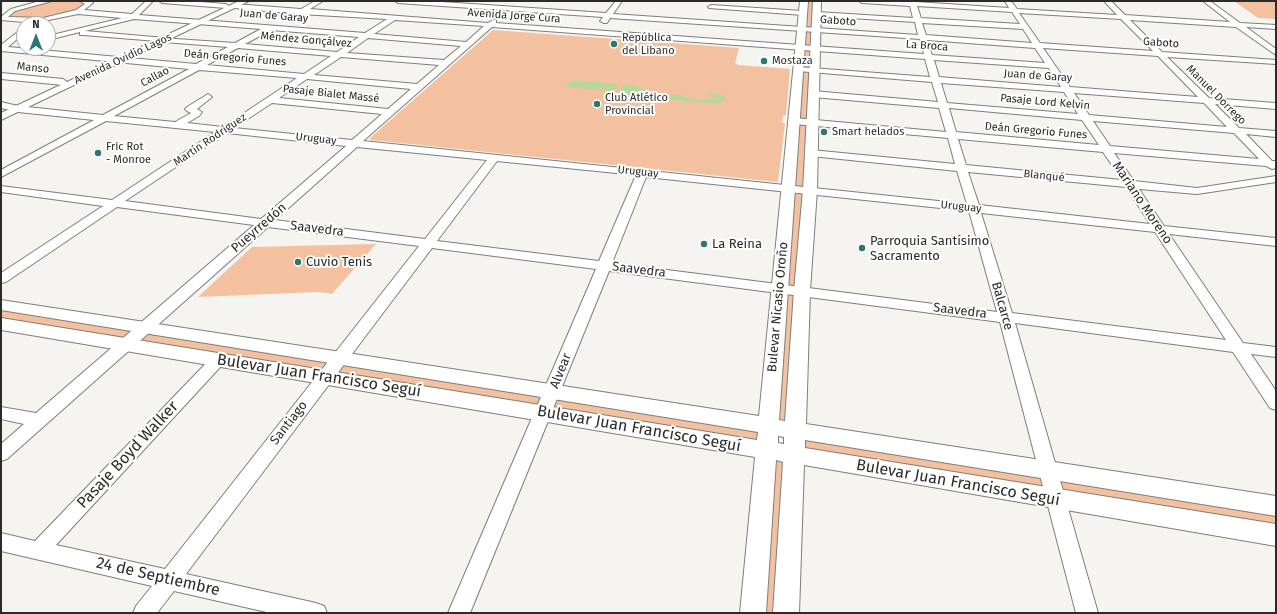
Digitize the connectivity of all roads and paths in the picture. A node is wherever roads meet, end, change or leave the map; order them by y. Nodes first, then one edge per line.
1 (49, 1) edge
2 (83, 1) edge
3 (88, 1) edge
4 (150, 1) edge
5 (162, 1) edge
6 (245, 1) edge
7 (320, 1) edge
8 (398, 1) edge
9 (517, 1) edge
10 (614, 1) edge
11 (619, 1) edge
12 (804, 1) edge
13 (817, 1) edge
14 (862, 1) edge
15 (1008, 1) edge
16 (1107, 1) edge
17 (1206, 1) edge
18 (418, 2) edge
19 (913, 3) edge
20 (232, 4) edge
21 (712, 4) edge
22 (7, 7) dead end
23 (19, 8) junction
24 (508, 9) junction
25 (301, 11) junction
26 (1015, 11) junction
27 (78, 12) junction
28 (803, 13) junction
29 (817, 14) junction
30 (608, 16) junction
31 (56, 17) edge
32 (133, 17) junction
33 (393, 18) junction
34 (1124, 18) junction
35 (3, 19) edge
36 (918, 20) junction
37 (16, 21) edge
38 (197, 21) junction
39 (490, 25) junction
40 (1238, 25) junction
41 (1026, 27) junction
42 (1276, 27) edge
43 (271, 28) junction
44 (802, 29) junction
45 (816, 30) junction
46 (700, 31) junction
47 (71, 32) junction
48 (595, 33) junction
49 (16, 36) edge
50 (56, 36) edge
51 (366, 36) junction
52 (923, 38) junction
53 (159, 39) junction
54 (468, 44) junction
55 (16, 45) edge
56 (238, 46) junction
57 (1038, 46) junction
58 (800, 48) junction
59 (1, 49) edge
60 (815, 49) junction
61 (1276, 53) edge
62 (339, 54) junction
63 (1160, 54) junction
64 (929, 57) junction
65 (116, 59) junction
66 (1276, 62) edge
67 (446, 63) junction
68 (1052, 66) junction
69 (198, 67) junction
70 (798, 69) junction
71 (814, 70) junction
72 (1, 76) edge
73 (304, 77) junction
74 (935, 80) junction
75 (63, 82) junction
76 (418, 87) junction
77 (1067, 90) junction
78 (813, 94) junction
79 (208, 97) dead end
80 (270, 100) junction
81 (1207, 101) junction
82 (943, 105) junction
83 (1276, 106) edge
84 (7, 108) edge
85 (390, 112) junction
86 (1, 117) edge
87 (1086, 117) junction
88 (105, 118) junction
89 (794, 121) junction
90 (812, 123) junction
91 (177, 125) junction
92 (225, 130) junction
93 (1236, 130) junction
94 (1276, 134) edge
95 (952, 135) junction
96 (355, 143) junction
97 (1106, 149) junction
98 (811, 153) junction
99 (494, 158) junction
100 (1274, 166) edge
101 (962, 168) junction
102 (642, 173) junction
103 (1, 174) edge
104 (1276, 179) edge
105 (1130, 184) junction
106 (789, 188) junction
107 (1, 189) edge
108 (810, 190) junction
109 (114, 204) junction
110 (974, 208) junction
111 (265, 222) junction
112 (1160, 229) junction
113 (1276, 242) edge
114 (428, 243) junction
115 (604, 265) junction
116 (1, 279) edge
117 (780, 288) junction
118 (802, 291) junction
119 (1, 305) edge
120 (1006, 317) junction
121 (1, 324) edge
122 (145, 328) junction
123 (125, 345) junction
124 (1238, 347) junction
125 (1276, 352) edge
126 (339, 359) junction
127 (218, 360) junction
128 (325, 377) junction
129 (552, 393) junction
130 (1276, 404) edge
131 (1, 413) edge
132 (543, 413) junction
133 (40, 420) junction
134 (768, 427) junction
135 (796, 431) junction
136 (766, 450) junction
137 (1, 454) edge
138 (794, 455) junction
139 (1048, 471) junction
140 (1056, 499) junction
141 (1276, 506) edge
142 (1276, 536) edge
143 (1, 542) edge
144 (38, 551) junction
145 (169, 580) junction
146 (144, 613) edge
147 (316, 613) edge
148 (459, 613) edge
149 (752, 613) edge
150 (786, 613) edge
151 (1087, 613) edge

1 - 23 street
2 - 3 street
3 - 27 street
4 - 32 street
5 - 20 street
6 - 20 main road, Avenida Ovidio Lagos
7 - 25 street, Callao
8 - 18 street, Gaboto
9 - 24 street, Pueyrredón
10 - 11 street
11 - 30 street
12 - 28 main road, Bulevar Nicasio Oroño
13 - 29 main road, Bulevar Nicasio Oroño
14 - 19 street
15 - 26 street, Mariano Moreno
16 - 34 street, Manuel Dorrego
17 - 40 street
18 - 24 street, Gaboto
18 - 33 street, Martín Rodríguez
19 - 26 street
19 - 36 street, Balcarce
20 - 25 street, Avenida Jorge Cura
20 - 38 main road, Avenida Ovidio Lagos
21 - 28 street
21 - 46 street
22 - 23 street
23 - 35 street
24 - 30 street, Gaboto
24 - 39 street, Pueyrredón
25 - 33 street, Avenida Jorge Cura
25 - 43 street, Callao
26 - 34 street
26 - 41 street, Mariano Moreno
27 - 31 street, Juan de Garay
27 - 32 street, Juan de Garay
28 - 44 main road, Bulevar Nicasio Oroño
29 - 36 street
29 - 45 main road, Bulevar Nicasio Oroño
30 - 46 street, Gaboto
30 - 48 street
32 - 38 street, Juan de Garay
32 - 47 street
33 - 39 street, Avenida Jorge Cura
33 - 51 street, Martín Rodríguez
34 - 40 street
34 - 63 street, Manuel Dorrego
35 - 37 street, Juan de Garay
36 - 41 street
36 - 52 street, Balcarce
38 - 43 street, Juan de Garay
38 - 53 main road, Avenida Ovidio Lagos
39 - 48 street, Avenida Jorge Cura
39 - 54 street, Pueyrredón
40 - 42 street
40 - 61 street
41 - 57 street, Mariano Moreno
43 - 51 street, Juan de Garay
43 - 56 street, Callao
44 - 45 street, Gaboto
44 - 46 street, Gaboto
44 - 58 main road, Bulevar Nicasio Oroño
45 - 52 street, Gaboto
45 - 60 main road, Bulevar Nicasio Oroño
46 - 48 street, Avenida Jorge Cura
46 - 58 street, Avenida Jorge Cura
47 - 50 street
47 - 53 street, Méndez Gonçálvez
49 - 59 street
51 - 54 street, Juan de Garay
51 - 62 street, Martín Rodríguez
52 - 57 street, Gaboto
52 - 64 street, Balcarce
53 - 56 street, Méndez Gonçálvez
53 - 65 main road, Avenida Ovidio Lagos
54 - 67 street, Pueyrredón
55 - 59 street
56 - 62 street, Méndez Gonçálvez
56 - 69 street, Callao
57 - 63 street, Gaboto
57 - 68 street, Mariano Moreno
58 - 60 street, La Broca
58 - 70 main road, Bulevar Nicasio Oroño
59 - 65 street, Deán Gregorio Funes
60 - 64 street, La Broca
60 - 71 main road, Bulevar Nicasio Oroño
62 - 67 street, Méndez Gonçálvez
62 - 73 street, Martín Rodríguez
63 - 66 street, Gaboto
63 - 81 street, Manuel Dorrego
64 - 68 street, La Broca
64 - 74 street, Balcarce
65 - 69 street, Deán Gregorio Funes
65 - 75 main road, Avenida Ovidio Lagos
65 - 84 main road, Avenida Ovidio Lagos
67 - 76 street, Pueyrredón
68 - 77 street, Mariano Moreno
69 - 73 street, Deán Gregorio Funes
69 - 88 street, Callao
70 - 71 street, Juan de Garay
70 - 89 main road, Bulevar Nicasio Oroño
71 - 74 street, Juan de Garay
71 - 78 main road, Bulevar Nicasio Oroño
72 - 75 street, Manso
73 - 76 street, Deán Gregorio Funes
73 - 80 street, Martín Rodríguez
74 - 77 street, Juan de Garay
74 - 82 street, Balcarce
75 - 84 main road, Avenida Ovidio Lagos
76 - 85 street, Pueyrredón
77 - 81 street, Juan de Garay
77 - 87 street, Mariano Moreno
78 - 82 street, Pasaje Lord Kelvin
78 - 90 main road, Bulevar Nicasio Oroño
79 - 91 street
80 - 85 street, Pasaje Bialet Massé
80 - 92 street, Martín Rodríguez
81 - 83 street, Juan de Garay
81 - 93 street, Manuel Dorrego
82 - 87 street, Pasaje Lord Kelvin
82 - 95 street, Balcarce
84 - 86 main road, Avenida Ovidio Lagos
84 - 88 street, Uruguay
85 - 96 street, Pueyrredón
87 - 93 street, Pasaje Lord Kelvin
87 - 97 street, Mariano Moreno
88 - 91 street, Uruguay
88 - 103 street, Callao
89 - 90 street, Deán Gregorio Funes
89 - 106 main road, Bulevar Nicasio Oroño
90 - 95 street, Deán Gregorio Funes
90 - 98 main road, Bulevar Nicasio Oroño
91 - 92 street, Uruguay
92 - 96 street, Uruguay
92 - 109 street, Martín Rodríguez
93 - 94 street, Pasaje Lord Kelvin
93 - 100 street, Manuel Dorrego
95 - 97 street, Deán Gregorio Funes
95 - 101 street, Balcarce
96 - 99 street, Uruguay
96 - 111 street, Pueyrredón
97 - 100 street, Deán Gregorio Funes
97 - 105 street, Mariano Moreno
98 - 101 street, Blanqué
98 - 108 main road, Bulevar Nicasio Oroño
99 - 102 street, Uruguay
99 - 114 street, Santiago
101 - 105 street, Blanqué
101 - 110 street, Balcarce
102 - 106 street, Uruguay
102 - 115 street, Alvear
104 - 105 street, Blanqué
105 - 112 street, Mariano Moreno
106 - 108 street, Uruguay
106 - 117 main road, Bulevar Nicasio Oroño
107 - 109 street, Saavedra
108 - 110 street, Uruguay
108 - 118 main road, Bulevar Nicasio Oroño
109 - 111 street, Saavedra
109 - 116 street, Martín Rodríguez
110 - 112 street, Uruguay
110 - 120 street, Balcarce
111 - 114 street, Saavedra
111 - 122 street, Pueyrredón
112 - 113 street, Uruguay
112 - 124 street, Mariano Moreno
114 - 115 street, Saavedra
114 - 126 street, Santiago
115 - 117 street, Saavedra
115 - 129 street, Alvear
117 - 118 street, Saavedra
117 - 134 main road, Bulevar Nicasio Oroño
118 - 120 street, Saavedra
118 - 135 main road, Bulevar Nicasio Oroño
119 - 122 main road, Bulevar Juan Francisco Seguí
120 - 124 street, Saavedra
120 - 139 street, Balcarce
121 - 123 main road, Bulevar Juan Francisco Seguí
122 - 123 street, Pueyrredón
122 - 126 main road, Bulevar Juan Francisco Seguí
123 - 127 main road, Bulevar Juan Francisco Seguí
123 - 133 street, Pueyrredón
124 - 125 street, Saavedra
124 - 130 street, Mariano Moreno
126 - 128 street, Santiago
126 - 129 main road, Bulevar Juan Francisco Seguí
127 - 128 main road, Bulevar Juan Francisco Seguí
127 - 144 street, Pasaje Boyd Walker
128 - 132 main road, Bulevar Juan Francisco Seguí
128 - 145 street, Santiago
129 - 132 street, Alvear
129 - 134 main road, Bulevar Juan Francisco Seguí
131 - 133 street
132 - 136 main road, Bulevar Juan Francisco Seguí
132 - 148 street, Alvear
133 - 137 street, Pueyrredón
134 - 135 main road, Bulevar Juan Francisco Seguí
134 - 136 main road, Bulevar Nicasio Oroño
135 - 138 main road, Bulevar Nicasio Oroño
135 - 139 main road, Bulevar Juan Francisco Seguí
136 - 138 main road, Bulevar Juan Francisco Seguí
136 - 149 main road, Bulevar Nicasio Oroño
138 - 140 main road, Bulevar Juan Francisco Seguí
138 - 150 main road, Bulevar Nicasio Oroño
139 - 140 street, Balcarce
139 - 141 main road, Bulevar Juan Francisco Seguí
140 - 142 main road, Bulevar Juan Francisco Seguí
140 - 151 street, Balcarce
143 - 144 street, 24 de Septiembre
144 - 145 street, 24 de Septiembre
145 - 146 street, Santiago
145 - 147 street, 24 de Septiembre

